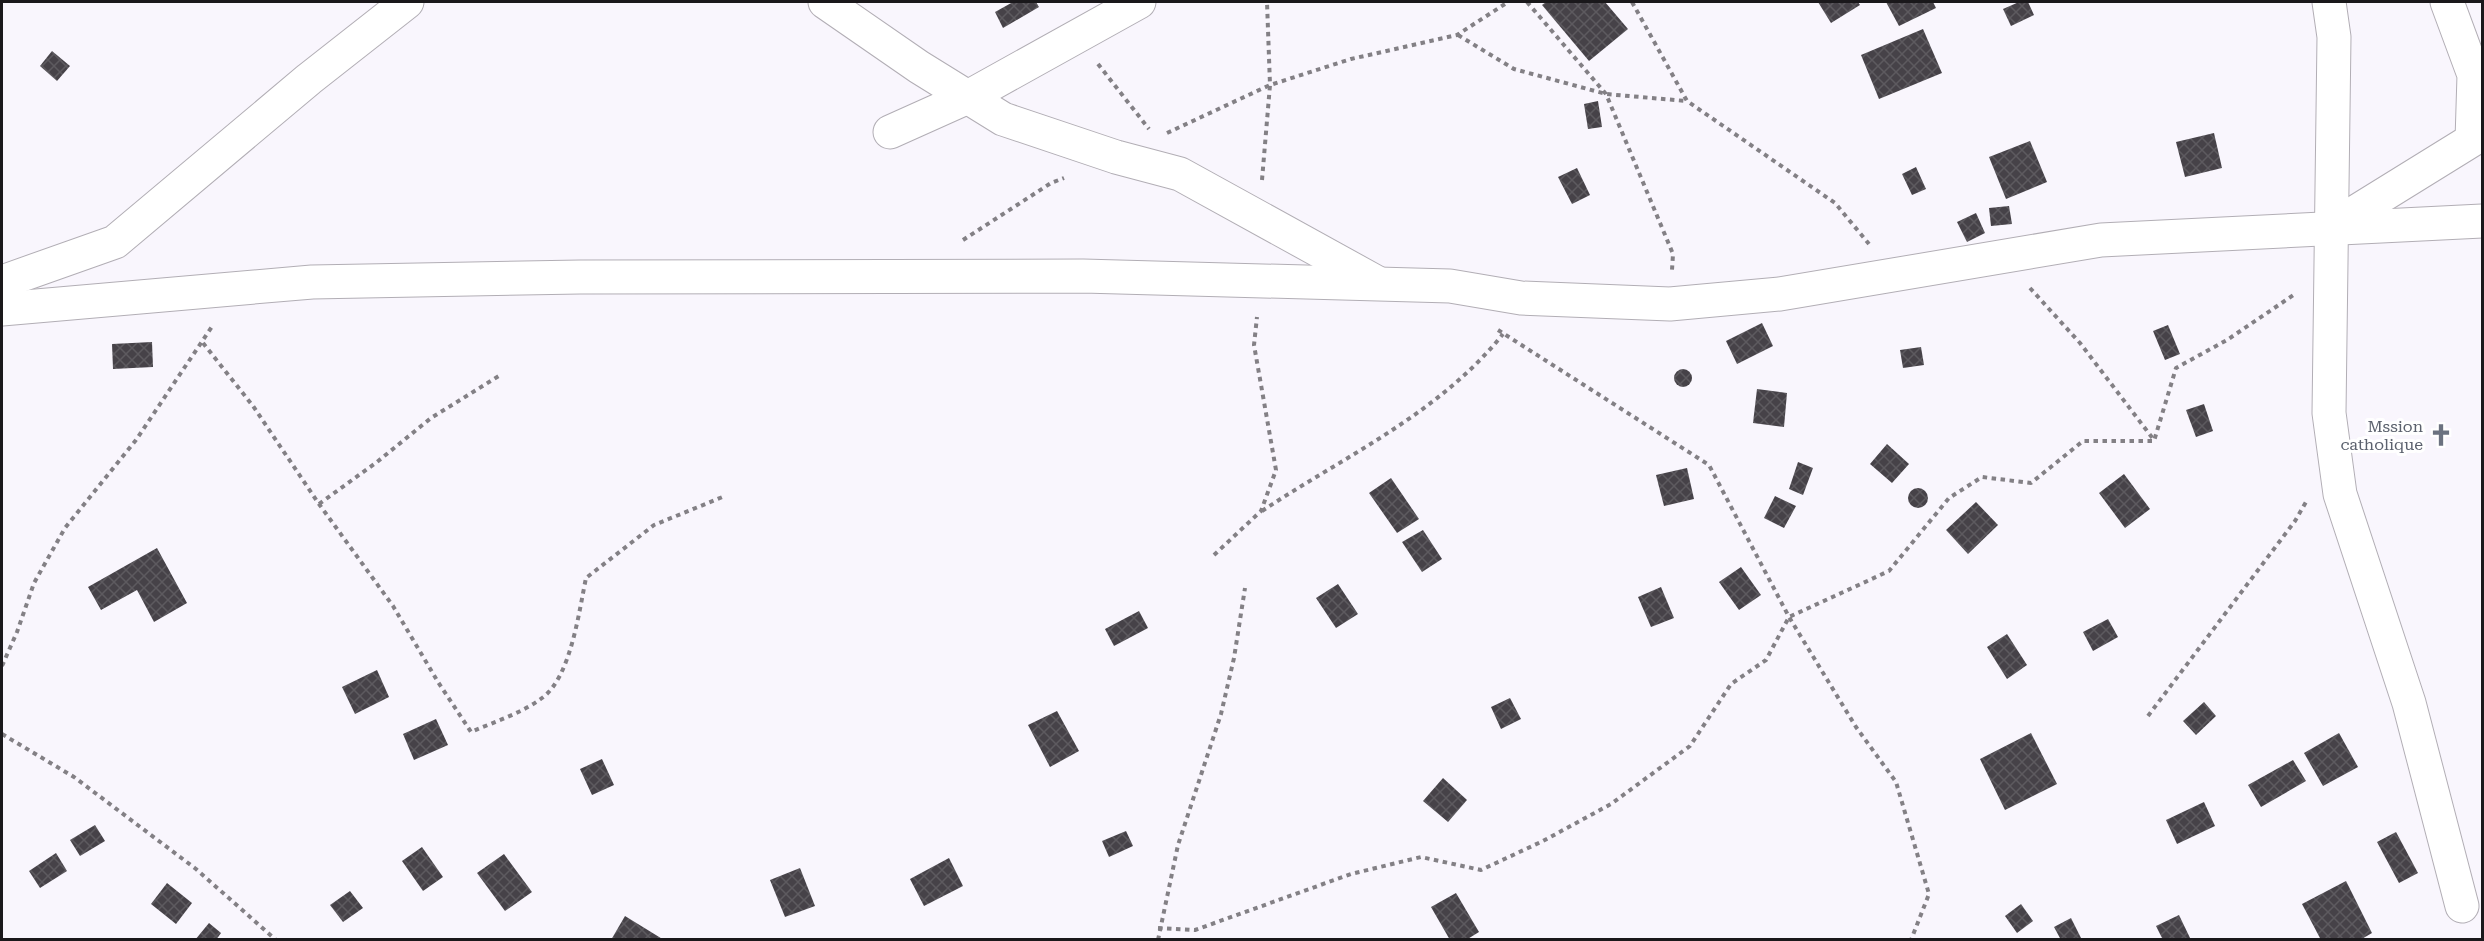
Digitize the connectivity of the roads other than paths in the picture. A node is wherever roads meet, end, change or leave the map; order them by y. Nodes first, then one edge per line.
1 (407, 2) edge
2 (825, 2) edge
3 (1139, 2) edge
4 (2329, 2) edge
5 (2446, 2) edge
6 (968, 97) junction
7 (890, 132) dead end
8 (2482, 221) edge
9 (2331, 227) junction
10 (2, 282) edge
11 (1380, 284) junction
12 (2, 309) edge
13 (2462, 906) dead end

1 - 10 street
2 - 6 street
3 - 6 street
4 - 9 street
5 - 9 street
6 - 7 street
6 - 11 street
8 - 9 street
9 - 11 street
9 - 13 street
11 - 12 street

